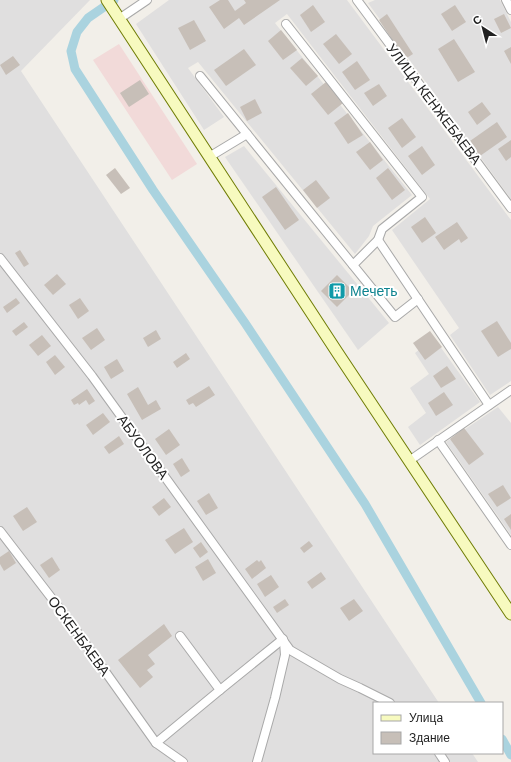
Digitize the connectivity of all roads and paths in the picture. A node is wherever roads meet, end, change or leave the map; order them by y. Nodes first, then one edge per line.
1 (107, 0) edge
2 (147, 0) edge
3 (506, 0) edge
4 (360, 1) edge
5 (511, 10) edge
6 (117, 15) junction
7 (286, 24) dead end
8 (200, 76) dead end
9 (247, 134) junction
10 (209, 157) junction
11 (511, 208) edge
12 (378, 240) junction
13 (0, 258) edge
14 (354, 266) junction
15 (418, 299) junction
16 (511, 391) edge
17 (490, 405) junction
18 (438, 440) junction
19 (409, 461) junction
20 (0, 531) edge
21 (511, 545) edge
22 (511, 614) edge
23 (180, 636) dead end
24 (284, 640) junction
25 (220, 690) junction
26 (388, 702) edge
27 (156, 743) junction
28 (183, 762) edge
29 (257, 762) edge

1 - 6 main road
2 - 6 street
3 - 5 street
4 - 11 street, УЛИЦА КЕНЖЕБАЕВА
6 - 10 main road
7 - 12 street
8 - 9 street
9 - 10 street
9 - 14 street
10 - 19 main road
12 - 14 street
12 - 15 street
13 - 24 street, АБУОЛОВА
14 - 15 street
15 - 17 street
16 - 17 street
17 - 18 street
18 - 19 street
18 - 21 street
19 - 22 main road
20 - 27 street, ОСКЕНБАЕВА
23 - 25 street
24 - 25 street
24 - 26 street, АБУОЛОВА
24 - 29 street
25 - 27 street
27 - 28 street, ОСКЕНБАЕВА

